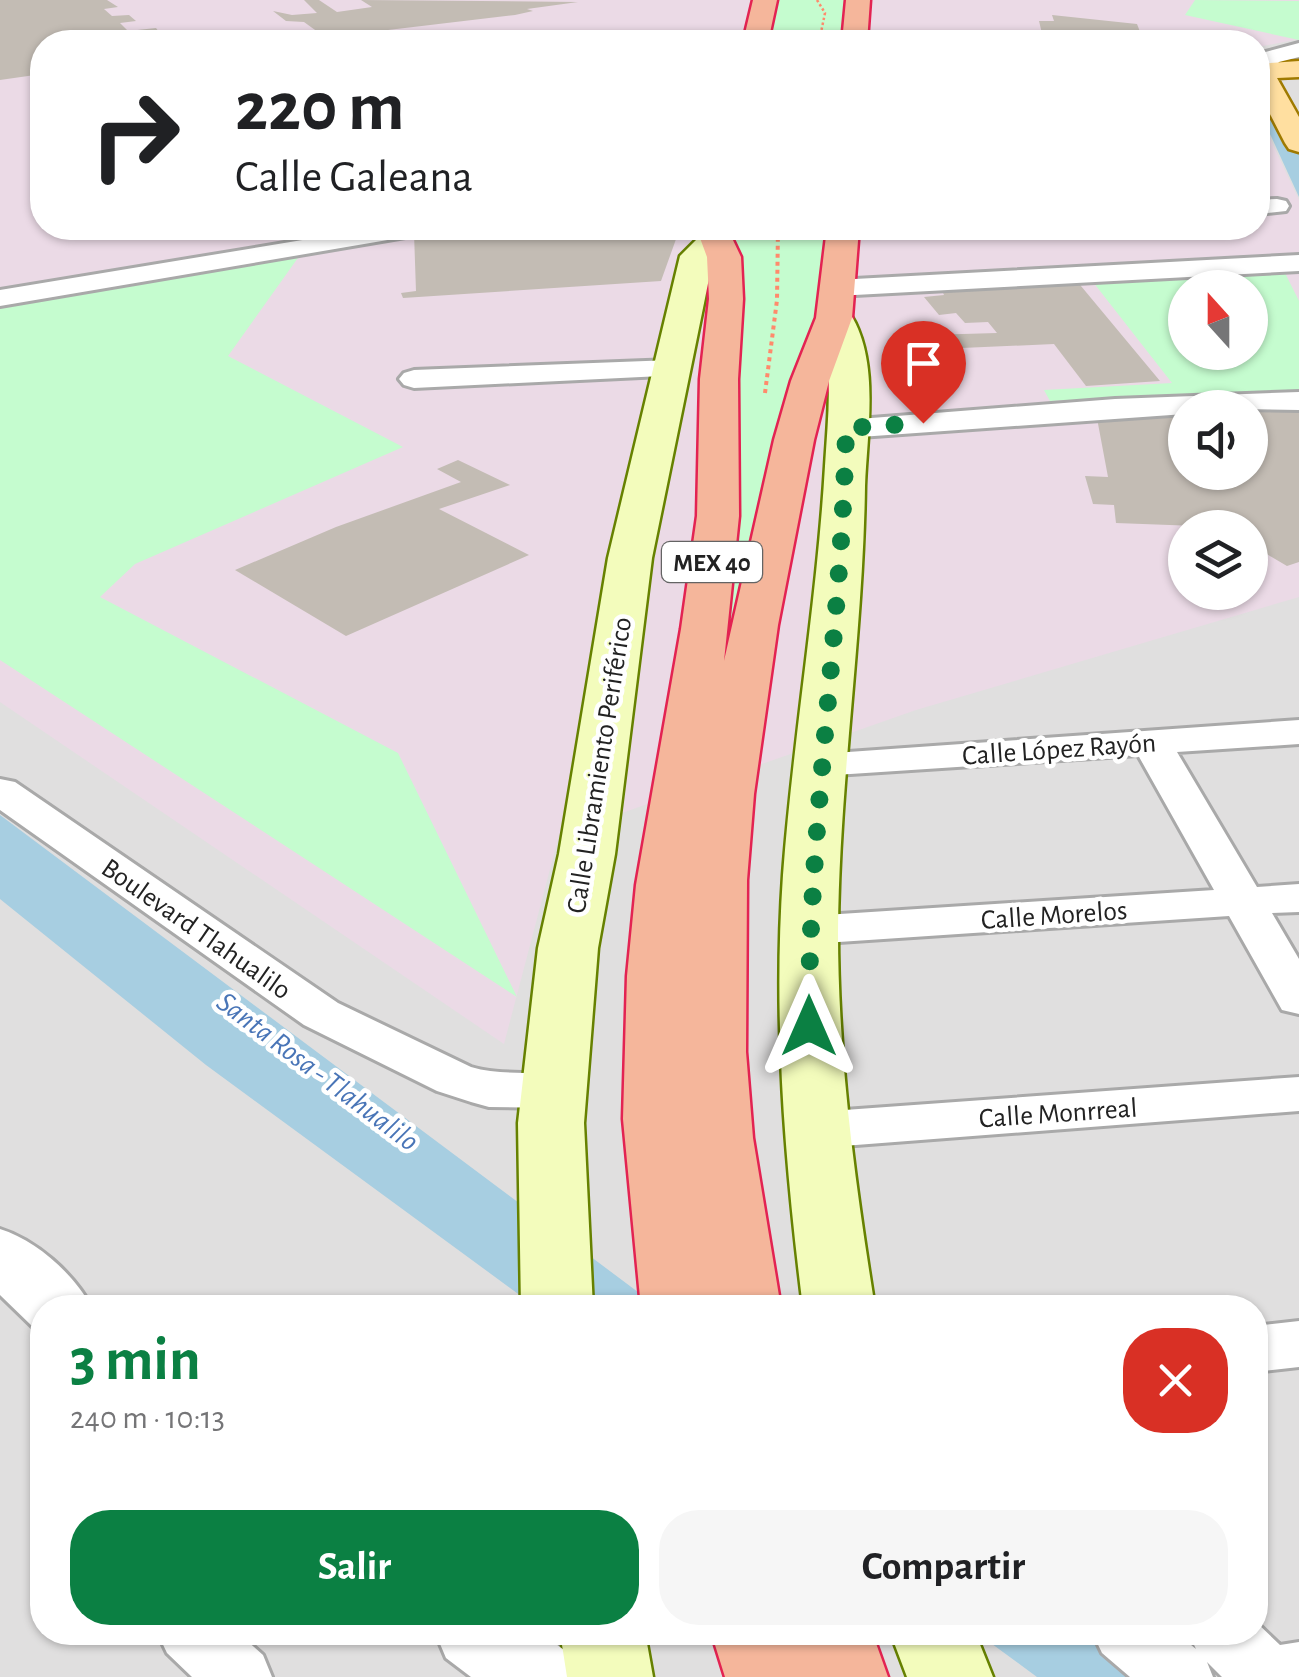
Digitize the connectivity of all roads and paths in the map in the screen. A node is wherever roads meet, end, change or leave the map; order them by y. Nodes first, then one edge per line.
1 (765, 0) edge
2 (817, 0) edge
3 (858, 0) edge
4 (759, 30) edge
5 (821, 30) edge
6 (856, 30) edge
7 (1299, 50) edge
8 (1270, 57) edge
9 (1299, 69) edge
10 (1270, 70) edge
11 (1270, 98) edge
12 (1289, 150) edge
13 (346, 240) edge
14 (712, 240) edge
15 (720, 240) edge
16 (778, 240) edge
17 (841, 240) edge
18 (1299, 264) edge
19 (0, 298) edge
20 (835, 302) junction
21 (672, 369) junction
22 (414, 379) dead end
23 (1299, 400) edge
24 (720, 423) junction
25 (846, 428) junction
26 (1299, 732) edge
27 (1151, 742) junction
28 (820, 764) junction
29 (0, 790) edge
30 (1299, 898) edge
31 (1243, 902) junction
32 (809, 930) junction
33 (1299, 998) edge
34 (1299, 1094) edge
35 (553, 1107) junction
36 (817, 1130) junction
37 (0, 1254) edge
38 (44, 1295) edge
39 (556, 1295) edge
40 (676, 1295) edge
41 (743, 1295) edge
42 (837, 1295) edge
43 (1299, 1344) edge
44 (1268, 1348) edge
45 (204, 1645) edge
46 (492, 1645) edge
47 (604, 1645) edge
48 (757, 1645) edge
49 (834, 1645) edge
50 (937, 1645) edge
51 (1140, 1645) edge
52 (1235, 1645) edge
53 (1299, 1673) edge
54 (239, 1677) edge
55 (536, 1677) edge
56 (610, 1677) edge
57 (768, 1677) edge
58 (846, 1677) edge
59 (950, 1677) edge
60 (1180, 1677) edge
61 (1268, 1677) edge

1 - 4 highway
2 - 5 path
3 - 6 highway
7 - 8 street
9 - 10 main road
11 - 12 main road
13 - 19 street
14 - 21 main road, Calle Libramiento Periférico
15 - 24 highway, MEX 40
16 - 24 path
17 - 20 highway, MEX 40
18 - 20 street
20 - 25 main road, MEX 40
20 - 41 highway, MEX 40
21 - 22 street
21 - 35 main road, Calle Libramiento Periférico
23 - 25 street
24 - 40 highway, MEX 40
25 - 28 main road, MEX 40
26 - 27 street, Calle López Rayón
27 - 28 street, Calle López Rayón
27 - 31 street
28 - 32 main road, MEX 40
29 - 35 street, Boulevard Tlahualilo
30 - 31 street, Calle Morelos
31 - 32 street, Calle Morelos
31 - 33 street
32 - 36 main road, MEX 40
34 - 36 street, Calle Monrreal
35 - 39 main road, Calle Libramiento Periférico
36 - 42 main road, MEX 40
37 - 38 street
43 - 44 street
45 - 54 street
46 - 55 street
47 - 56 main road
48 - 57 highway
49 - 58 highway
50 - 59 main road
51 - 60 street
52 - 61 street
53 - 61 street

